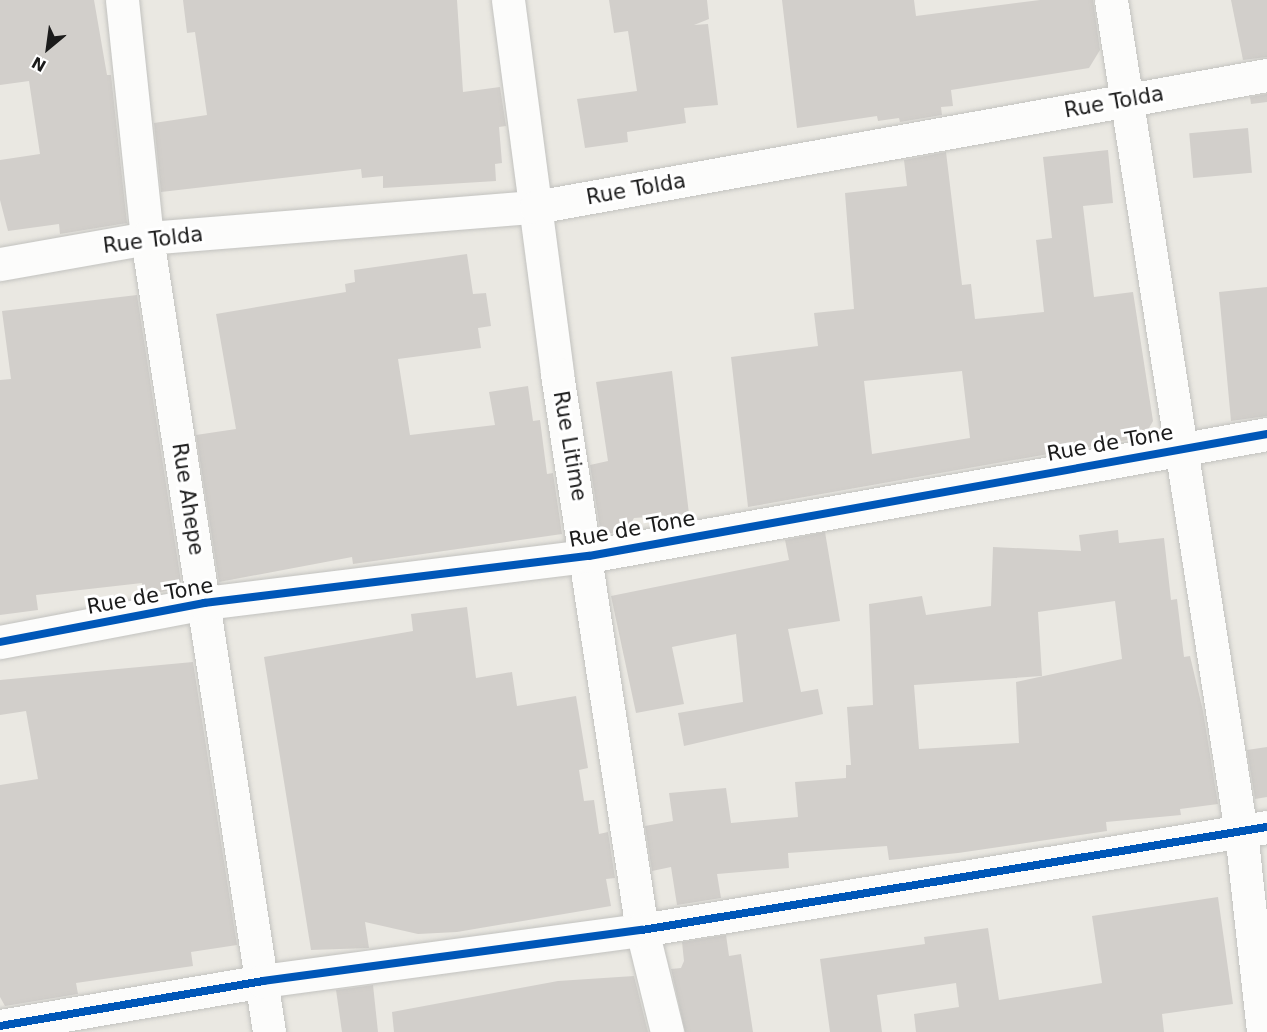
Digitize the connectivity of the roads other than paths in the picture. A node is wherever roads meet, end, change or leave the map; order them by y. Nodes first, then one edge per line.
1 (122, 0) edge
2 (508, 0) edge
3 (1111, 0) edge
4 (1267, 75) edge
5 (1128, 100) junction
6 (536, 207) junction
7 (147, 238) junction
8 (0, 264) edge
9 (1267, 434) edge
10 (1177, 449) junction
11 (589, 556) junction
12 (204, 603) junction
13 (0, 642) edge
14 (1254, 830) edge
15 (642, 930) junction
16 (263, 981) junction
17 (0, 1026) edge
18 (269, 1032) edge
19 (667, 1032) edge
20 (1263, 1032) edge

1 - 7 street, Rue Ahepe
2 - 6 street, Rue Litime
3 - 5 street
4 - 5 street, Rue Tolda
5 - 6 street, Rue Tolda
5 - 10 street
6 - 7 street, Rue Tolda
6 - 11 street, Rue Litime
7 - 8 street, Rue Tolda
7 - 12 street, Rue Ahepe
9 - 10 street, Rue de Tone
10 - 11 street, Rue de Tone
10 - 14 street
11 - 12 street, Rue de Tone
11 - 15 street, Rue Litime
12 - 13 street, Rue de Tone
12 - 16 street, Rue Ahepe
14 - 15 street
14 - 20 street
15 - 16 street
15 - 19 street, Rue Litime
16 - 17 street
16 - 18 street, Rue Ahepe

